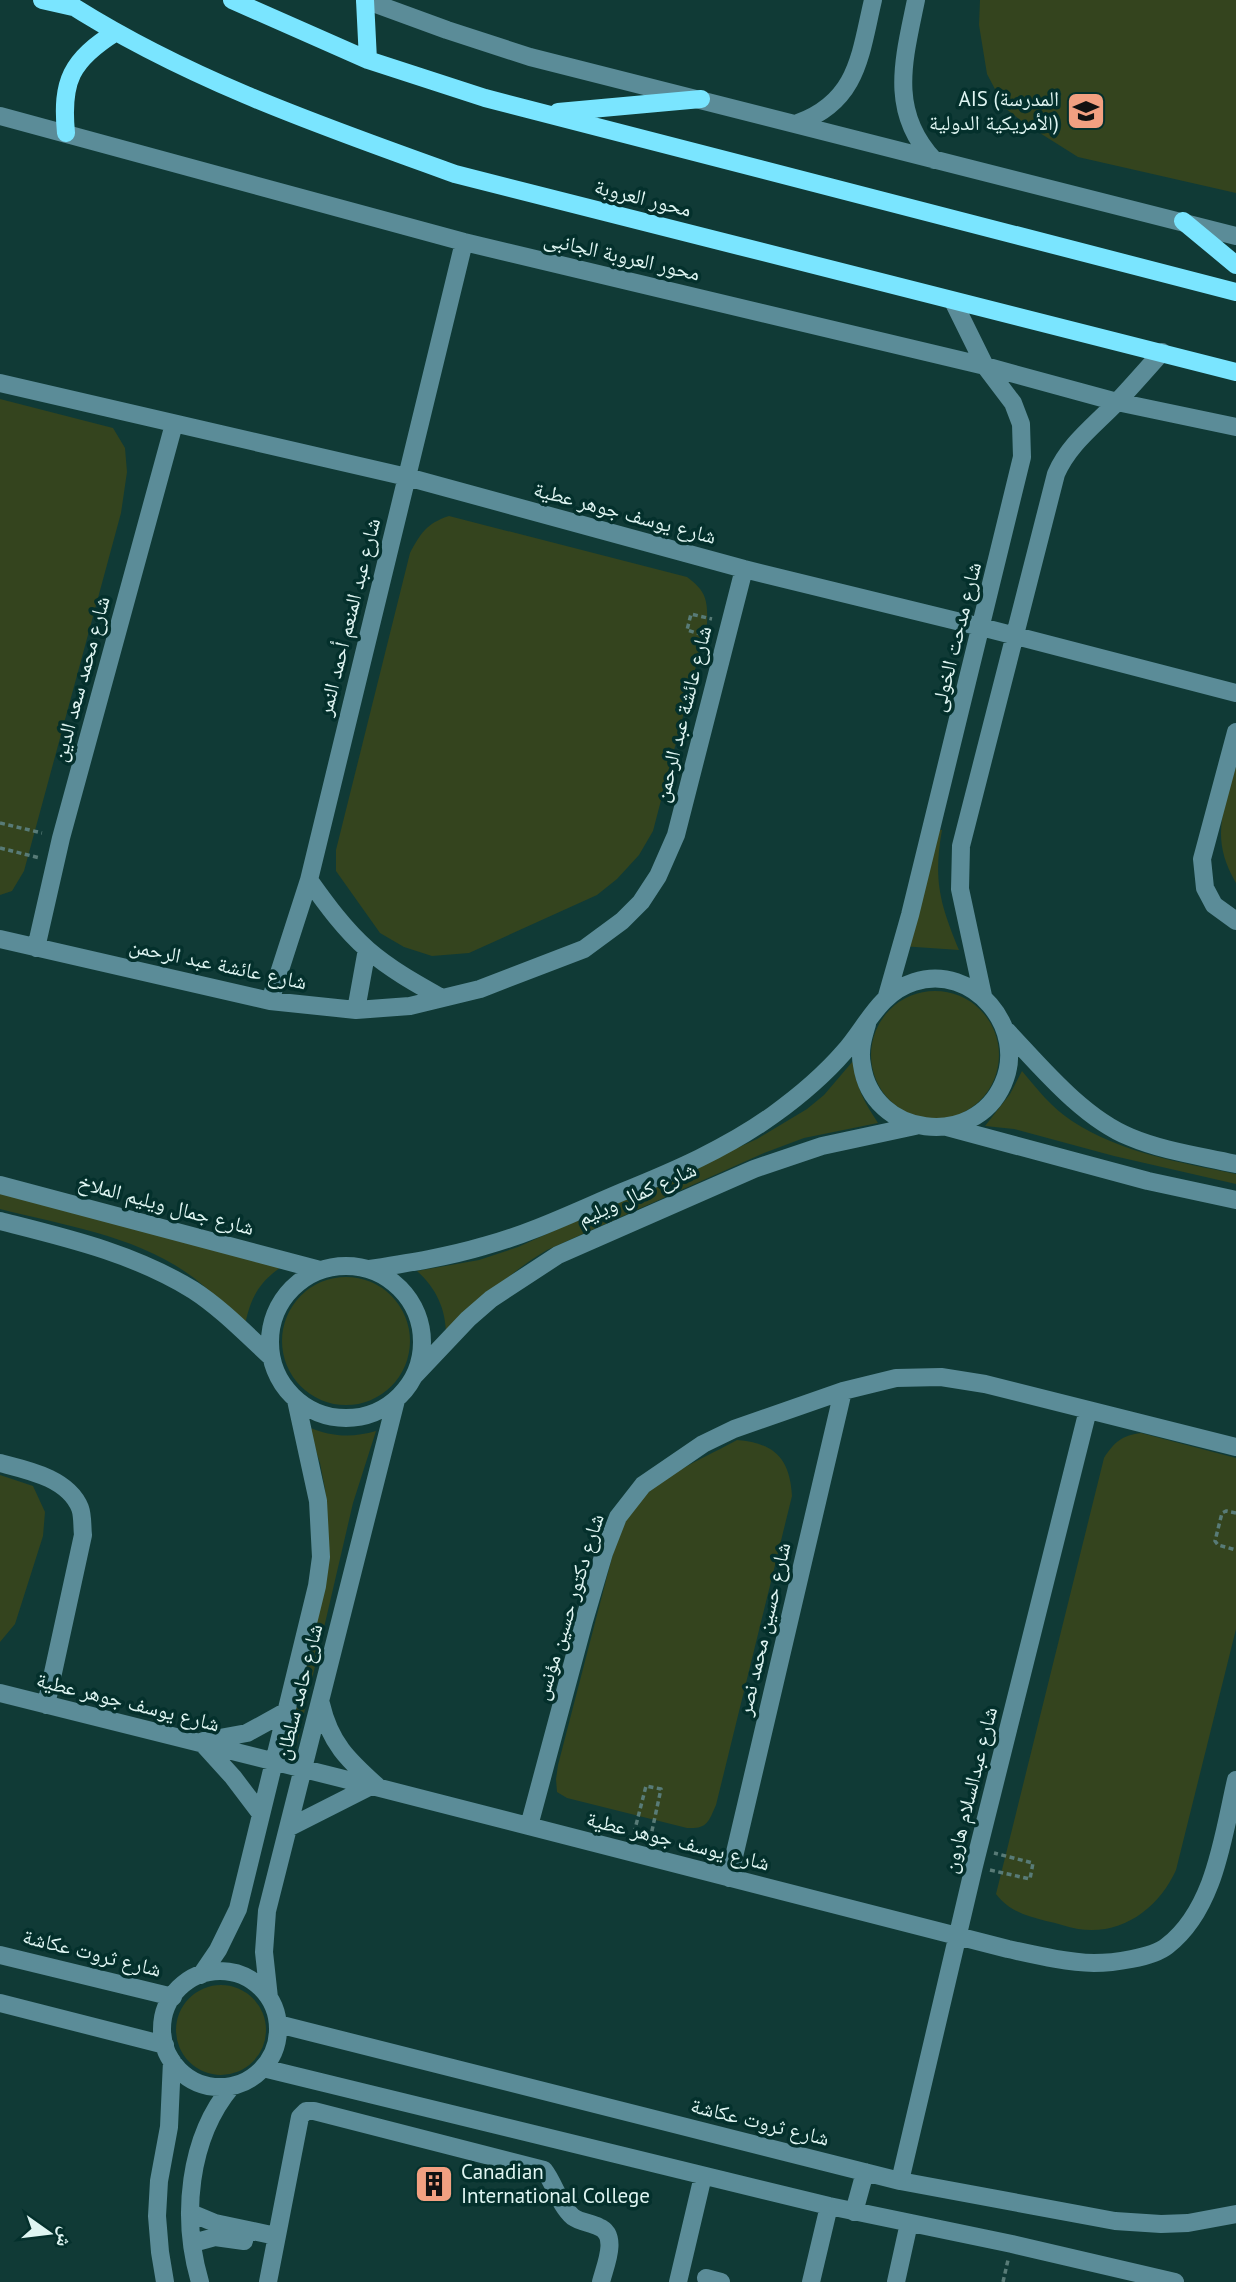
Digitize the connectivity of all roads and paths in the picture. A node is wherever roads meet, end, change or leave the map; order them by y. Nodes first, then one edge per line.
1 (42, 0) edge
2 (232, 0) edge
3 (365, 0) edge
4 (873, 0) edge
5 (916, 0) edge
6 (68, 3) edge
7 (116, 32) junction
8 (368, 60) junction
9 (701, 99) junction
10 (545, 114) junction
11 (0, 116) edge
12 (798, 123) junction
13 (66, 133) junction
14 (934, 160) junction
15 (1183, 221) junction
16 (1236, 236) edge
17 (464, 242) junction
18 (1236, 265) edge
19 (1236, 292) edge
20 (953, 301) junction
21 (1162, 352) junction
22 (985, 366) junction
23 (1236, 372) edge
24 (0, 383) edge
25 (1117, 402) junction
26 (174, 424) junction
27 (1236, 427) edge
28 (407, 477) junction
29 (744, 569) junction
30 (981, 626) junction
31 (728, 632) junction
32 (1013, 635) junction
33 (1236, 693) edge
34 (1236, 732) edge
35 (0, 823) edge
36 (61, 838) junction
37 (0, 848) edge
38 (55, 862) junction
39 (309, 880) junction
40 (1236, 921) edge
41 (0, 939) edge
42 (36, 948) junction
43 (367, 949) junction
44 (887, 996) junction
45 (983, 996) junction
46 (440, 997) junction
47 (270, 1001) junction
48 (356, 1010) junction
49 (867, 1024) junction
50 (1006, 1030) junction
51 (915, 1126) junction
52 (947, 1127) junction
53 (1236, 1164) edge
54 (0, 1185) edge
55 (1236, 1200) edge
56 (0, 1221) edge
57 (370, 1269) junction
58 (320, 1270) junction
59 (271, 1357) junction
60 (415, 1375) junction
61 (843, 1391) junction
62 (296, 1399) junction
63 (396, 1400) junction
64 (1088, 1410) junction
65 (1236, 1447) edge
66 (0, 1463) edge
67 (1236, 1513) edge
68 (1236, 1549) edge
69 (0, 1693) edge
70 (320, 1699) junction
71 (46, 1705) junction
72 (288, 1711) junction
73 (199, 1743) junction
74 (275, 1762) junction
75 (303, 1769) junction
76 (1236, 1780) edge
77 (376, 1787) junction
78 (261, 1814) junction
79 (529, 1826) junction
80 (288, 1828) junction
81 (638, 1854) junction
82 (977, 1857) junction
83 (729, 1878) junction
84 (958, 1936) junction
85 (0, 1955) edge
86 (201, 1975) junction
87 (173, 1997) junction
88 (269, 1998) junction
89 (0, 2003) edge
90 (278, 2024) junction
91 (169, 2053) junction
92 (263, 2068) junction
93 (232, 2086) junction
94 (865, 2172) junction
95 (703, 2176) junction
96 (900, 2181) junction
97 (829, 2206) junction
98 (854, 2212) junction
99 (191, 2213) junction
100 (1236, 2214) edge
101 (909, 2223) junction
102 (275, 2241) junction
103 (193, 2243) junction
104 (165, 2282) edge
105 (200, 2282) edge
106 (268, 2282) edge
107 (601, 2282) edge
108 (678, 2282) edge
109 (811, 2282) edge
110 (896, 2282) edge
111 (1175, 2282) edge

1 - 6 main road, محور العروبة
2 - 8 main road
3 - 8 main road
3 - 9 street
4 - 12 street
5 - 14 street
6 - 7 main road, محور العروبة
7 - 13 main road
7 - 20 main road, محور العروبة
8 - 10 main road
9 - 10 main road
9 - 12 street
10 - 19 main road
11 - 13 street, محور العروبة الجانبى
12 - 14 street
13 - 17 street, محور العروبة الجانبى
14 - 15 street
15 - 16 street
15 - 18 main road
17 - 22 street, محور العروبة الجانبى
17 - 28 street, شارع عبد المنعم أحمد النمر
20 - 21 main road, محور العروبة
20 - 22 street, شارع مدحت الخولى
21 - 23 main road, محور العروبة
21 - 25 street
22 - 25 street, محور العروبة الجانبى
22 - 30 street, شارع مدحت الخولى
24 - 26 street, شارع يوسف جوهر عطية
25 - 27 street, محور العروبة الجانبى
25 - 32 street
26 - 28 street, شارع يوسف جوهر عطية
26 - 36 street, شارع محمد سعد الدين
28 - 29 street, شارع يوسف جوهر عطية
28 - 39 street, شارع عبد المنعم أحمد النمر
29 - 30 street, شارع يوسف جوهر عطية
29 - 31 street, شارع عائشة عبد الرحمن
30 - 32 street, شارع يوسف جوهر عطية
30 - 44 street, شارع مدحت الخولى
31 - 31 path
31 - 46 street, شارع عائشة عبد الرحمن
32 - 33 street, شارع يوسف جوهر عطية
32 - 45 street
34 - 40 street
35 - 36 path
36 - 38 street, شارع محمد سعد الدين
37 - 38 path
38 - 42 street, شارع محمد سعد الدين
39 - 43 street
39 - 47 street, شارع عبد المنعم أحمد النمر
41 - 42 street, شارع عائشة عبد الرحمن
42 - 47 street, شارع عائشة عبد الرحمن
43 - 46 street
43 - 48 street
44 - 45 street
44 - 49 street
45 - 50 street
46 - 48 street, شارع عائشة عبد الرحمن
47 - 48 street, شارع عائشة عبد الرحمن
49 - 51 street
49 - 57 street, شارع كمال ويليم
50 - 52 street
50 - 53 street
51 - 52 street
51 - 60 street, شارع كمال ويليم
52 - 55 street
54 - 58 street, شارع جمال ويليم الملاخ
56 - 59 street
57 - 58 street
57 - 60 street
58 - 59 street
59 - 62 street
60 - 63 street
61 - 64 street, شارع دكتور حسين مؤنس
61 - 79 street, شارع دكتور حسين مؤنس
61 - 83 street, شارع حسين محمد نصر
62 - 63 street
62 - 72 street, شارع حامد سلطان
63 - 70 street, شارع حامد سلطان
64 - 65 street, شارع دكتور حسين مؤنس
64 - 82 street, شارع عبدالسلام هارون
66 - 71 street
67 - 68 path
69 - 71 street, شارع يوسف جوهر عطية
70 - 75 street, شارع حامد سلطان
70 - 77 street
71 - 73 street, شارع يوسف جوهر عطية
72 - 73 street
72 - 74 street, شارع حامد سلطان
73 - 74 street, شارع يوسف جوهر عطية
73 - 78 street
74 - 75 street, شارع يوسف جوهر عطية
74 - 78 street, شارع حامد سلطان
75 - 77 street, شارع يوسف جوهر عطية
75 - 80 street, شارع حامد سلطان
76 - 84 street, شارع يوسف جوهر عطية
77 - 79 street, شارع يوسف جوهر عطية
77 - 80 street
78 - 86 street, شارع حامد سلطان
79 - 81 street, شارع يوسف جوهر عطية
80 - 88 street, شارع حامد سلطان
81 - 81 path
81 - 83 street, شارع يوسف جوهر عطية
82 - 82 path
82 - 84 street, شارع عبدالسلام هارون
83 - 84 street, شارع يوسف جوهر عطية
84 - 96 street, شارع عبدالسلام هارون
85 - 87 street, شارع ثروت عكاشة
86 - 87 street
86 - 88 street
87 - 91 street
88 - 90 street
89 - 91 street
90 - 92 street
90 - 94 street, شارع ثروت عكاشة
91 - 93 street
91 - 104 street
92 - 93 street
92 - 95 street
93 - 99 street
94 - 96 street, شارع ثروت عكاشة
94 - 98 street
95 - 97 street
95 - 108 street
96 - 100 street, شارع ثروت عكاشة
97 - 98 street
97 - 109 street
98 - 101 street
99 - 102 street
99 - 103 street
101 - 110 street
101 - 111 street
102 - 103 street
102 - 106 street
102 - 107 street
103 - 105 street

